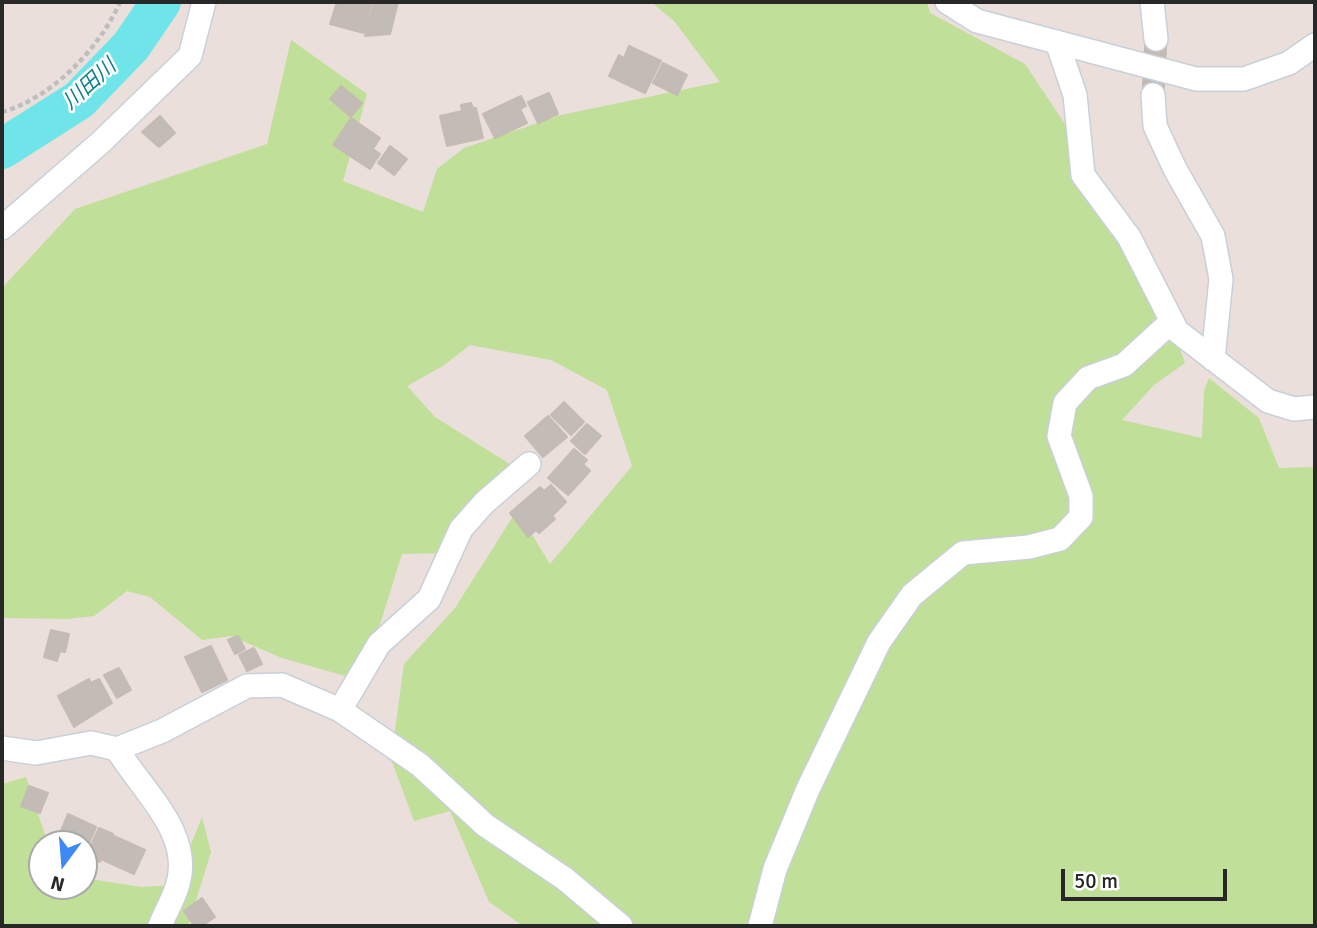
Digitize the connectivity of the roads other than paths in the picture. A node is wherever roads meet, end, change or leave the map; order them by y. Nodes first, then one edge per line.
1 (204, 2) edge
2 (947, 2) edge
3 (1152, 2) edge
4 (1156, 39) tunnel mouth
5 (1057, 42) junction
6 (1315, 45) edge
7 (1153, 95) tunnel mouth
8 (2, 228) edge
9 (1171, 321) junction
10 (1213, 359) junction
11 (1315, 407) edge
12 (529, 464) dead end
13 (340, 710) junction
14 (2, 748) edge
15 (117, 749) junction
16 (160, 926) edge
17 (621, 926) edge
18 (760, 926) edge

1 - 8 street
2 - 5 street
3 - 4 street
5 - 6 street
5 - 9 street
7 - 10 street
9 - 10 street
9 - 18 street
10 - 11 street
12 - 13 street
13 - 15 street
13 - 17 street
14 - 15 street
15 - 16 street

